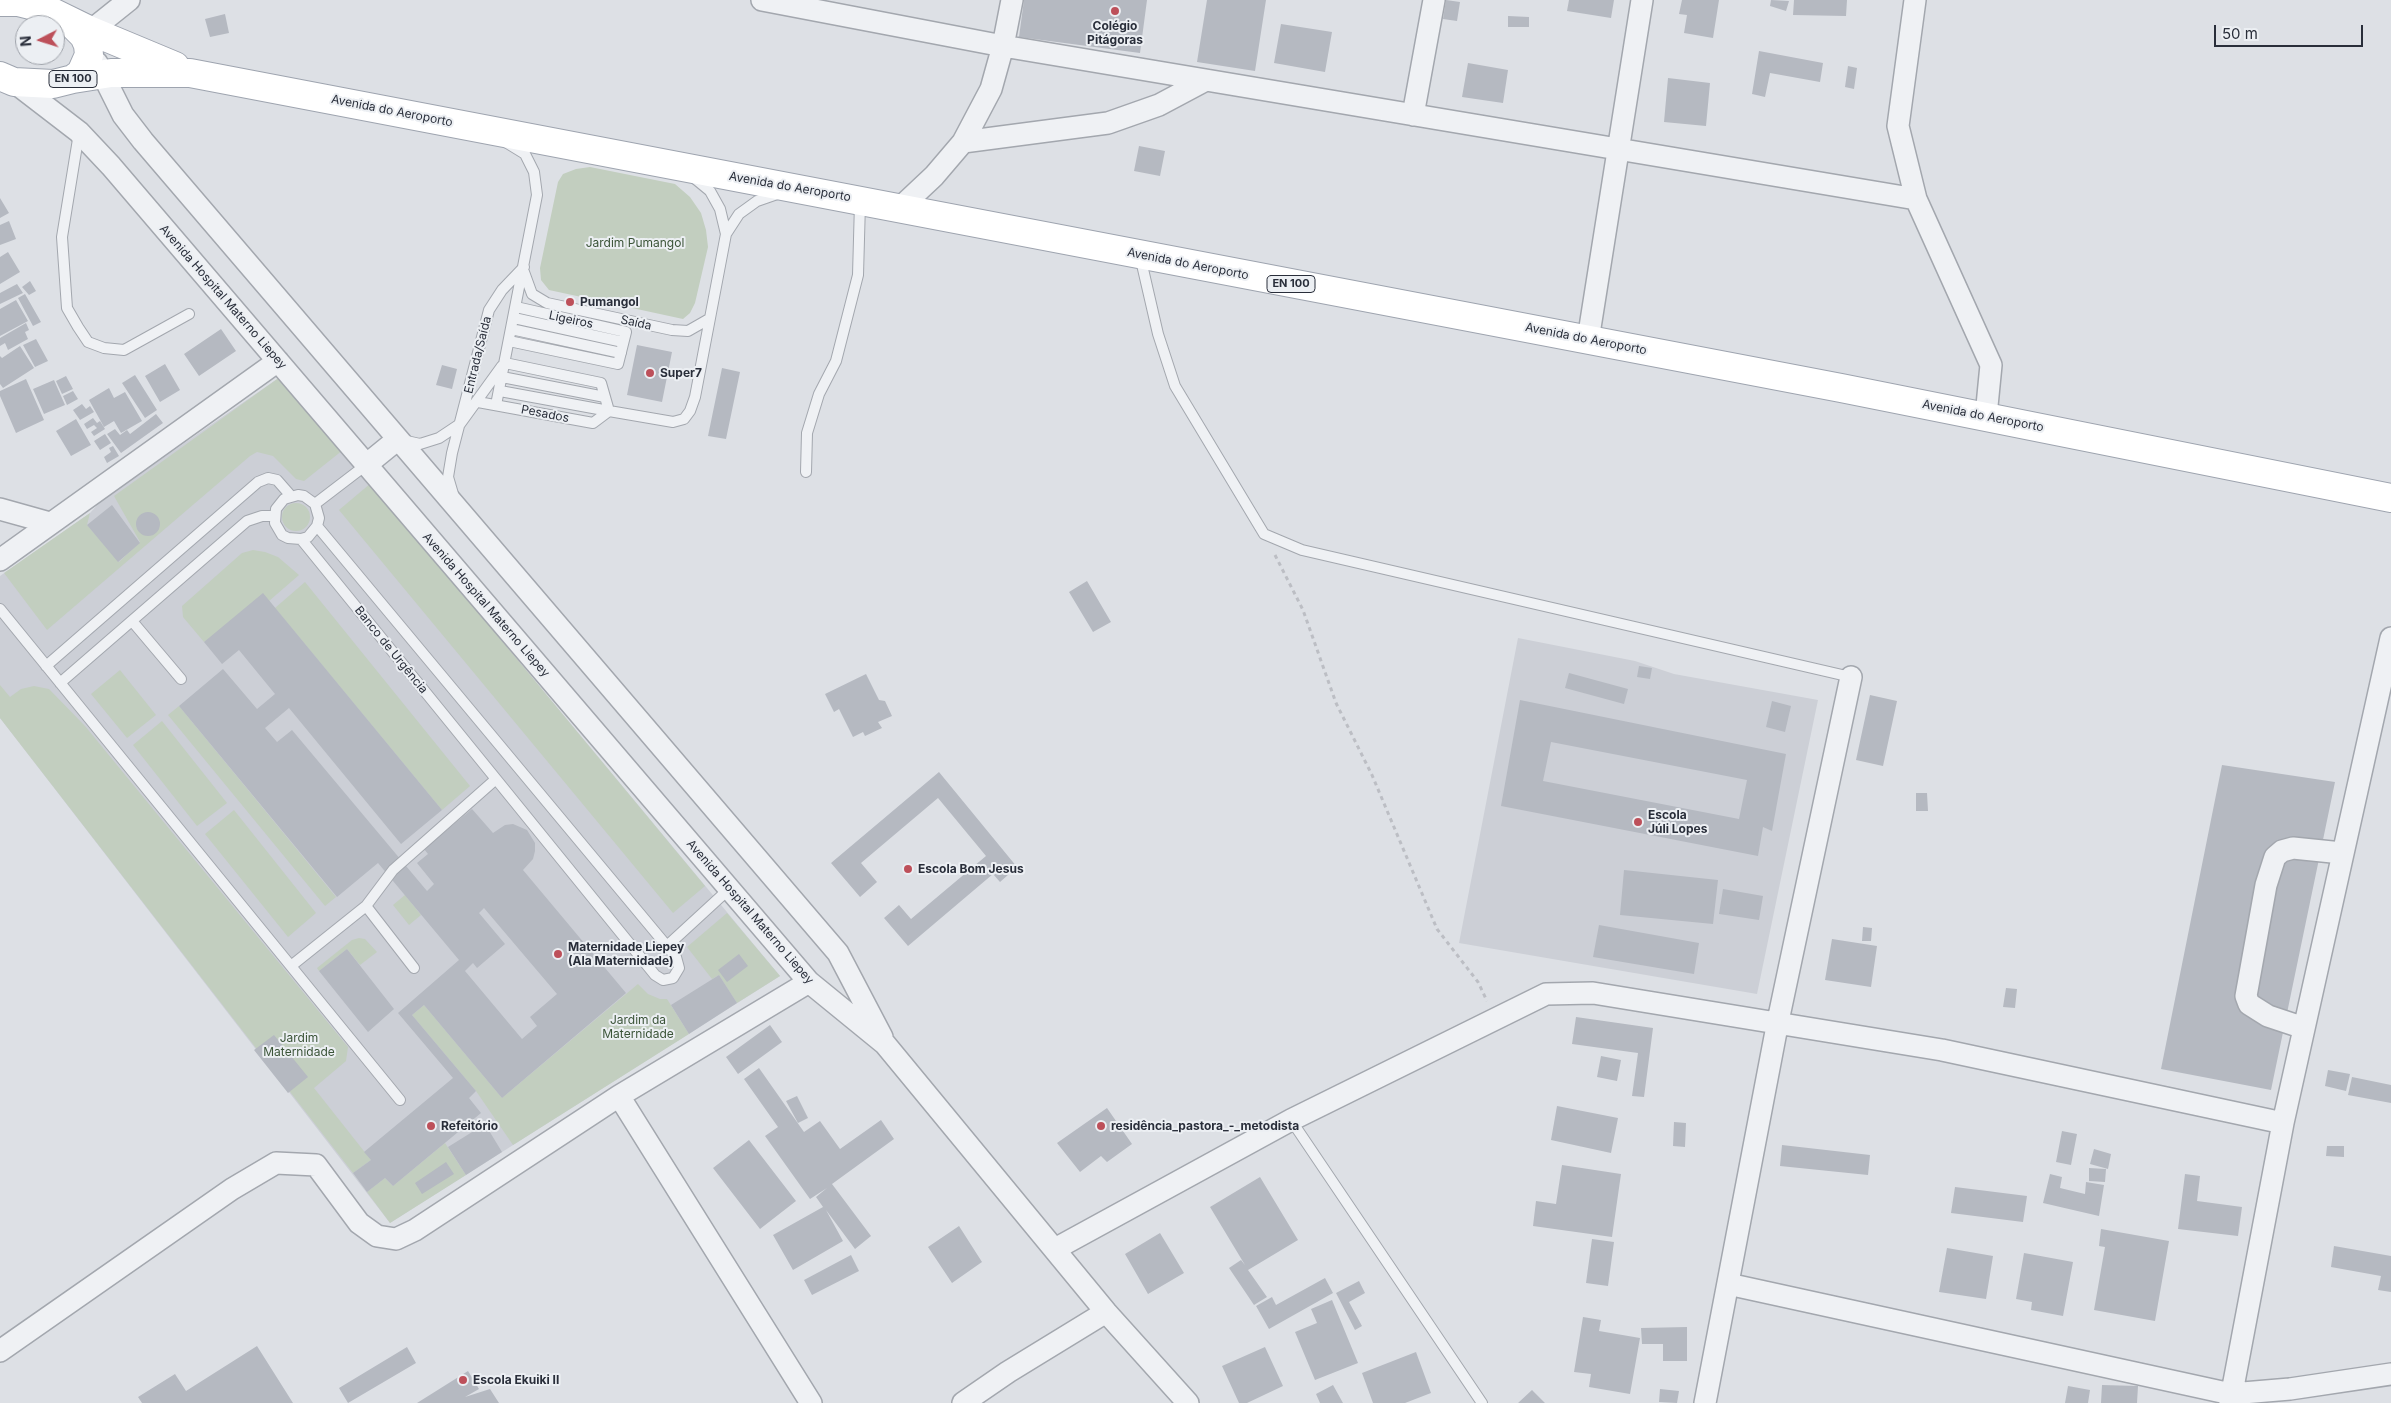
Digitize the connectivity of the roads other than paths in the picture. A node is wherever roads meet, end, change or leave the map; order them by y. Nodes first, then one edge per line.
1 (129, 0) edge
2 (762, 0) edge
3 (1012, 0) edge
4 (1434, 0) edge
5 (1642, 0) edge
6 (1915, 0) edge
7 (0, 2) edge
8 (73, 23) edge
9 (1003, 46) junction
10 (190, 73) junction
11 (103, 74) junction
12 (73, 79) junction
13 (1206, 80) junction
14 (5, 82) edge
15 (1413, 115) junction
16 (488, 129) junction
17 (79, 132) junction
18 (963, 142) junction
19 (1618, 149) junction
20 (680, 166) junction
21 (796, 188) junction
22 (1916, 199) junction
23 (860, 200) junction
24 (901, 207) junction
25 (726, 234) junction
26 (1140, 254) junction
27 (524, 267) junction
28 (516, 308) junction
29 (189, 314) dead end
30 (514, 318) junction
31 (710, 319) junction
32 (645, 324) junction
33 (511, 329) junction
34 (624, 337) junction
35 (1588, 340) junction
36 (509, 341) junction
37 (621, 353) junction
38 (278, 361) junction
39 (505, 363) junction
40 (502, 377) junction
41 (500, 391) junction
42 (605, 397) junction
43 (478, 402) junction
44 (496, 404) junction
45 (609, 411) junction
46 (1986, 416) junction
47 (460, 424) junction
48 (398, 439) junction
49 (366, 464) junction
50 (806, 472) dead end
51 (291, 496) junction
52 (2391, 498) edge
53 (315, 504) junction
54 (456, 507) junction
55 (0, 510) edge
56 (274, 516) junction
57 (50, 523) junction
58 (317, 526) junction
59 (301, 539) junction
60 (0, 560) edge
61 (0, 609) edge
62 (132, 621) junction
63 (2391, 638) edge
64 (46, 666) junction
65 (1851, 677) joint
66 (181, 679) dead end
67 (60, 683) junction
68 (496, 779) junction
69 (2342, 853) junction
70 (729, 889) junction
71 (366, 906) junction
72 (667, 946) junction
73 (291, 966) junction
74 (414, 968) dead end
75 (809, 982) junction
76 (1778, 1022) junction
77 (2304, 1028) junction
78 (885, 1044) junction
79 (619, 1096) junction
80 (400, 1100) dead end
81 (1291, 1120) junction
82 (2283, 1123) junction
83 (1055, 1249) junction
84 (1728, 1284) junction
85 (1106, 1312) junction
86 (0, 1351) edge
87 (2391, 1374) edge
88 (2230, 1399) edge
89 (811, 1403) edge
90 (963, 1403) edge
91 (1188, 1403) edge
92 (1482, 1403) edge
93 (1705, 1403) edge

1 - 8 street
2 - 9 street
3 - 9 street
4 - 15 street
5 - 19 street
6 - 22 street
7 - 8 main road, EN 100
8 - 10 main road, EN 100
8 - 11 street
8 - 12 main road, EN 100
9 - 13 street
9 - 18 street
10 - 11 main road, EN 100
10 - 16 main road, Avenida do Aeroporto / EN 100
11 - 12 main road, EN 100
11 - 48 street
12 - 14 main road, EN 100
13 - 15 street
13 - 18 street
14 - 17 street, Avenida Hospital Materno Liepey
15 - 19 street
16 - 20 main road, Avenida do Aeroporto / EN 100
16 - 27 lane
17 - 29 lane
17 - 38 street, Avenida Hospital Materno Liepey
18 - 24 street
19 - 22 street
19 - 35 street
20 - 21 main road, Avenida do Aeroporto / EN 100
20 - 25 lane
21 - 23 main road, Avenida do Aeroporto / EN 100
21 - 25 lane
22 - 46 street
23 - 24 main road, Avenida do Aeroporto / EN 100
23 - 50 lane
24 - 26 main road, Avenida do Aeroporto / EN 100
25 - 31 lane, Pesados
26 - 35 main road, Avenida do Aeroporto / EN 100
26 - 65 lane
27 - 28 lane
27 - 32 lane, Saída
27 - 47 lane, Entrada/Saída
28 - 30 lane
28 - 34 lane, Ligeiros
30 - 33 lane
30 - 34 lane, Ligeiros
31 - 32 lane, Saída
31 - 45 lane, Pesados
32 - 34 lane
33 - 36 lane
33 - 37 lane, Ligeiros
34 - 37 lane
35 - 46 main road, Avenida do Aeroporto / EN 100
36 - 37 lane
36 - 39 lane
38 - 49 street, Avenida Hospital Materno Liepey
38 - 57 street
39 - 40 lane
39 - 42 lane
39 - 43 lane
40 - 41 lane
40 - 42 lane
41 - 44 lane
41 - 45 lane, Pesados
42 - 45 lane
43 - 44 lane, Pesados
43 - 47 lane
44 - 45 lane, Pesados
46 - 52 main road, Avenida do Aeroporto / EN 100
47 - 48 lane
47 - 54 lane, Entrada/Saída
48 - 49 street
48 - 54 street
49 - 53 lane
49 - 70 street, Avenida Hospital Materno Liepey
51 - 53 lane
51 - 56 lane
51 - 64 lane
53 - 58 lane
54 - 78 street
55 - 57 street
56 - 59 lane, Banco de Urgência
56 - 62 lane
57 - 60 street
58 - 59 lane
58 - 72 lane
59 - 68 lane, Banco de Urgência
61 - 64 lane
62 - 66 lane
62 - 67 lane
63 - 69 street
64 - 67 lane
65 - 76 street
67 - 73 lane
68 - 71 lane
68 - 72 lane, Banco de Urgência
69 - 77 street
69 - 77 street
70 - 72 lane
70 - 75 street, Avenida Hospital Materno Liepey
71 - 73 lane
71 - 74 lane
73 - 80 lane
75 - 78 street, Avenida Hospital Materno Liepey
75 - 79 street
76 - 81 street
76 - 82 street
76 - 84 street
77 - 82 street
78 - 83 street
79 - 86 street
79 - 89 street
81 - 83 street
81 - 92 lane
82 - 88 street
83 - 85 street
84 - 88 street
84 - 93 street
85 - 90 street
85 - 91 street
87 - 88 street

